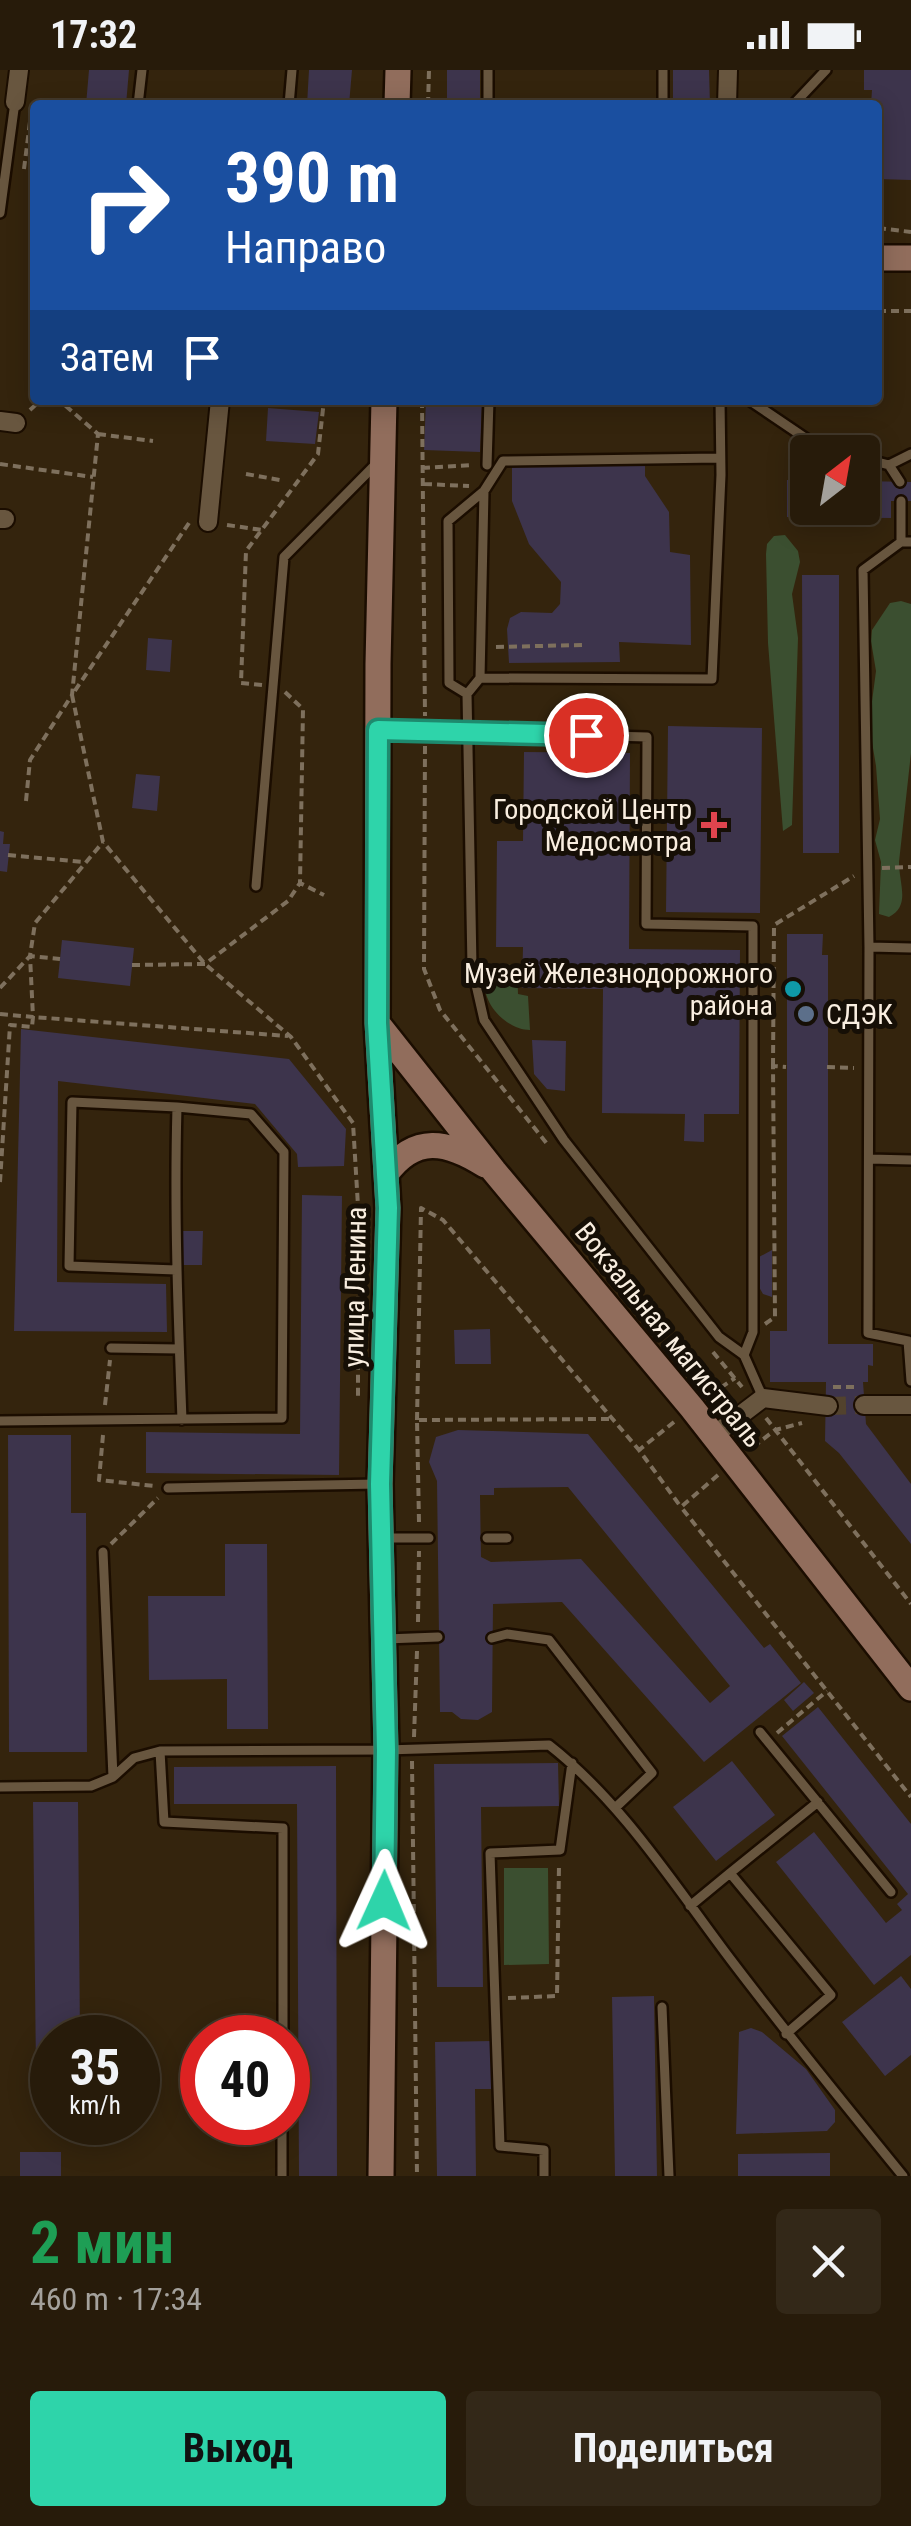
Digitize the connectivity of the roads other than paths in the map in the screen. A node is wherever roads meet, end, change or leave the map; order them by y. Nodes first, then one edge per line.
1 (19, 70) edge
2 (142, 70) edge
3 (292, 70) edge
4 (398, 70) edge
5 (488, 70) edge
6 (663, 70) edge
7 (728, 70) edge
8 (826, 70) edge
9 (139, 100) edge
10 (289, 100) edge
11 (397, 100) edge
12 (488, 100) edge
13 (663, 100) edge
14 (727, 100) edge
15 (798, 100) edge
16 (23, 106) joint
17 (0, 214) edge
18 (882, 258) edge
19 (911, 258) edge
20 (220, 405) edge
21 (384, 405) edge
22 (490, 405) edge
23 (720, 405) edge
24 (756, 405) edge
25 (800, 435) edge
26 (911, 454) edge
27 (720, 458) junction
28 (380, 460) junction
29 (880, 462) edge
30 (488, 464) road end
31 (890, 465) junction
32 (900, 482) dead end
33 (479, 488) junction
34 (901, 501) dead end
35 (208, 522) road end
36 (906, 542) edge
37 (480, 678) junction
38 (468, 694) junction
39 (378, 730) junction
40 (468, 732) junction
41 (256, 886) dead end
42 (869, 947) junction
43 (911, 948) edge
44 (377, 1023) junction
45 (176, 1107) junction
46 (868, 1159) junction
47 (911, 1160) edge
48 (494, 1171) junction
49 (386, 1174) junction
50 (176, 1270) junction
51 (111, 1348) road end
52 (179, 1349) junction
53 (744, 1355) junction
54 (911, 1381) edge
55 (763, 1398) junction
56 (864, 1405) tunnel mouth
57 (828, 1406) tunnel mouth
58 (911, 1406) edge
59 (182, 1420) junction
60 (0, 1421) edge
61 (713, 1436) junction
62 (380, 1484) junction
63 (168, 1488) road end
64 (381, 1538) junction
65 (424, 1538) road end
66 (487, 1538) dead end
67 (508, 1538) dead end
68 (102, 1552) road end
69 (438, 1638) dead end
70 (492, 1638) dead end
71 (383, 1639) junction
72 (911, 1688) edge
73 (760, 1732) dead end
74 (399, 1750) junction
75 (160, 1751) junction
76 (572, 1763) junction
77 (113, 1777) junction
78 (0, 1787) edge
79 (818, 1802) junction
80 (615, 1808) junction
81 (730, 1872) junction
82 (891, 1892) dead end
83 (690, 1906) junction
84 (662, 2008) dead end
85 (282, 2015) edge
86 (786, 2034) junction
87 (282, 2145) edge
88 (282, 2176) edge
89 (381, 2176) edge
90 (544, 2176) edge
91 (668, 2176) edge
92 (904, 2176) edge

1 - 16 street
2 - 9 lane
3 - 10 lane
4 - 11 main road
5 - 12 lane
6 - 13 lane
7 - 14 street
8 - 15 lane
16 - 17 lane
18 - 19 main road
20 - 35 street
21 - 28 main road, улица Ленина
22 - 30 lane
23 - 27 lane
24 - 25 lane
26 - 31 lane
27 - 33 lane
27 - 37 lane
28 - 39 main road, улица Ленина
28 - 41 lane
29 - 31 lane
31 - 32 lane
33 - 37 lane
33 - 38 lane
34 - 36 lane
36 - 42 lane
37 - 38 lane
38 - 40 lane
39 - 40 lane
39 - 44 main road, улица Ленина
40 - 53 lane
40 - 53 lane
42 - 43 lane
42 - 46 lane
44 - 48 main road, Вокзальная магистраль
44 - 49 main road, улица Ленина
45 - 50 lane
45 - 50 lane
45 - 59 lane
46 - 47 lane
46 - 54 lane
48 - 49 main road
48 - 61 main road, Вокзальная магистраль
49 - 62 main road, улица Ленина
50 - 52 lane
51 - 52 lane
52 - 59 lane
53 - 55 lane
55 - 57 street
55 - 61 street
56 - 58 street
59 - 60 lane
61 - 72 main road, Вокзальная магистраль
62 - 63 lane
62 - 64 main road, улица Ленина
64 - 65 lane
64 - 71 main road, улица Ленина
66 - 67 lane
68 - 77 lane
69 - 71 lane
70 - 80 lane
71 - 74 main road, улица Ленина
73 - 79 lane
74 - 75 lane
74 - 76 lane
74 - 89 main road, улица Ленина
75 - 77 lane
75 - 85 lane
76 - 80 lane
76 - 90 lane
77 - 78 lane
79 - 81 lane
79 - 82 lane
80 - 83 lane
81 - 83 lane
81 - 86 lane
83 - 86 lane
84 - 91 lane
86 - 92 lane
87 - 88 lane

